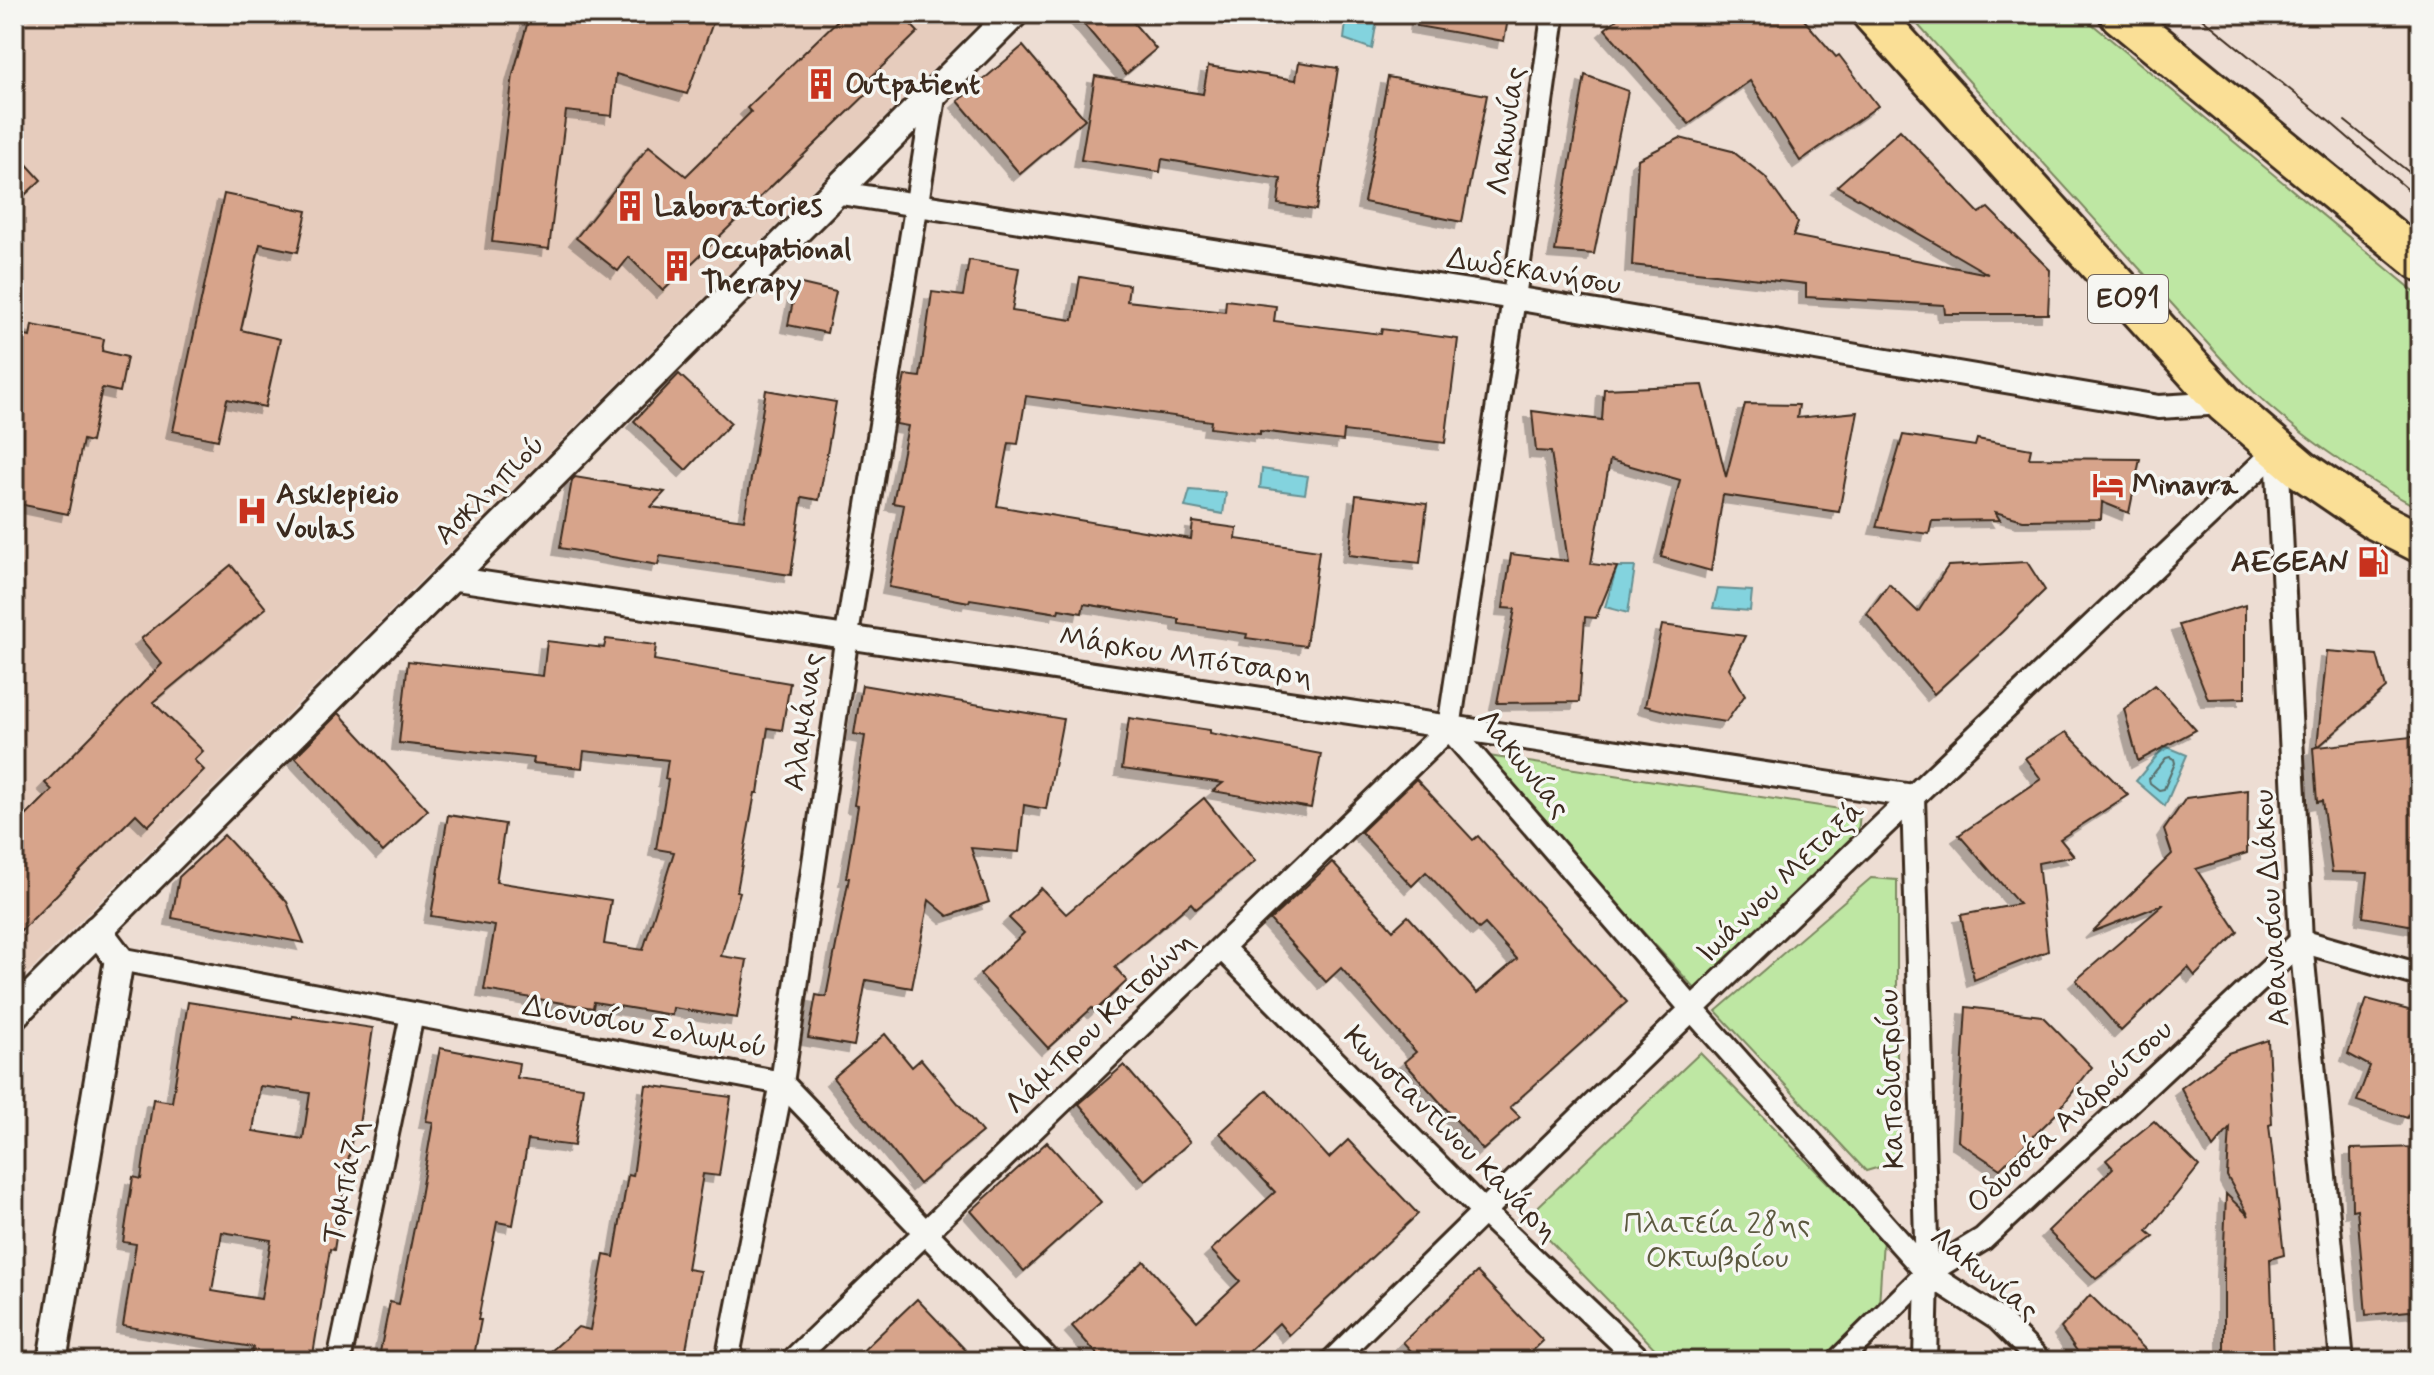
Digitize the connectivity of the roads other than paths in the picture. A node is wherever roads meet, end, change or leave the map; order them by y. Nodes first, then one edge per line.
1 (1013, 14) edge
2 (1555, 14) edge
3 (1872, 14) edge
4 (2119, 14) edge
5 (935, 91) junction
6 (834, 192) junction
7 (916, 206) junction
8 (2420, 261) edge
9 (1514, 298) junction
10 (2224, 403) junction
11 (2277, 450) junction
12 (2420, 543) edge
13 (450, 578) junction
14 (847, 635) junction
15 (1449, 728) junction
16 (1913, 796) junction
17 (97, 930) junction
18 (2301, 941) junction
19 (1222, 948) junction
20 (119, 959) junction
21 (2420, 975) edge
22 (1693, 1010) junction
23 (14, 1014) edge
24 (412, 1015) junction
25 (782, 1083) junction
26 (1483, 1211) junction
27 (926, 1233) junction
28 (1927, 1273) junction
29 (52, 1361) edge
30 (339, 1361) edge
31 (727, 1361) edge
32 (792, 1361) edge
33 (1049, 1361) edge
34 (1332, 1361) edge
35 (1641, 1361) edge
36 (1838, 1361) edge
37 (1925, 1361) edge
38 (2040, 1361) edge
39 (2342, 1361) edge

1 - 5 street, Ασκληπιού
2 - 9 street, Λακωνίας
3 - 10 highway, ΕΟ91
4 - 8 highway
5 - 6 street, Ασκληπιού
5 - 7 street, Αλαμάνας
6 - 7 street, Δωδεκανήσου
6 - 13 street, Ασκληπιού
7 - 9 street, Δωδεκανήσου
7 - 14 street, Αλαμάνας
9 - 10 street, Δωδεκανήσου
9 - 15 street, Λακωνίας
10 - 11 highway, ΕΟ91
11 - 12 highway, ΕΟ91
11 - 16 street, Ιωάννου Μεταξά
11 - 18 street, Αθανασίου Διάκου
13 - 14 street, Μάρκου Μπότσαρη
13 - 17 street, Ασκληπιού
14 - 15 street, Μάρκου Μπότσαρη
14 - 25 street, Αλαμάνας
15 - 16 street, Μάρκου Μπότσαρη
15 - 19 street, Λάμπρου Κατσώνη
15 - 22 street, Λακωνίας
16 - 22 street, Ιωάννου Μεταξά
16 - 28 street, Καποδιστρίου
17 - 20 street
17 - 23 street, Ασκληπιού
18 - 21 street
18 - 28 street, Οδυσσέα Ανδρούτσου
18 - 39 street, Αθανασίου Διάκου
19 - 26 street, Κωνσταντίνου Κανάρη
19 - 27 street, Λάμπρου Κατσώνη
20 - 24 street, Διονυσίου Σολωμού
20 - 29 street
22 - 26 street, Ιωάννου Μεταξά
22 - 28 street, Λακωνίας
24 - 25 street, Διονυσίου Σολωμού
24 - 30 street, Τομπάζη
25 - 27 street, Διονυσίου Σολωμού
25 - 31 street, Αλαμάνας
26 - 34 street, Ιωάννου Μεταξά
26 - 35 street, Κωνσταντίνου Κανάρη
27 - 32 street, Λάμπρου Κατσώνη
27 - 33 street, Διονυσίου Σολωμού
28 - 36 street, Οδυσσέα Ανδρούτσου
28 - 37 street, Καποδιστρίου
28 - 38 street, Λακωνίας

